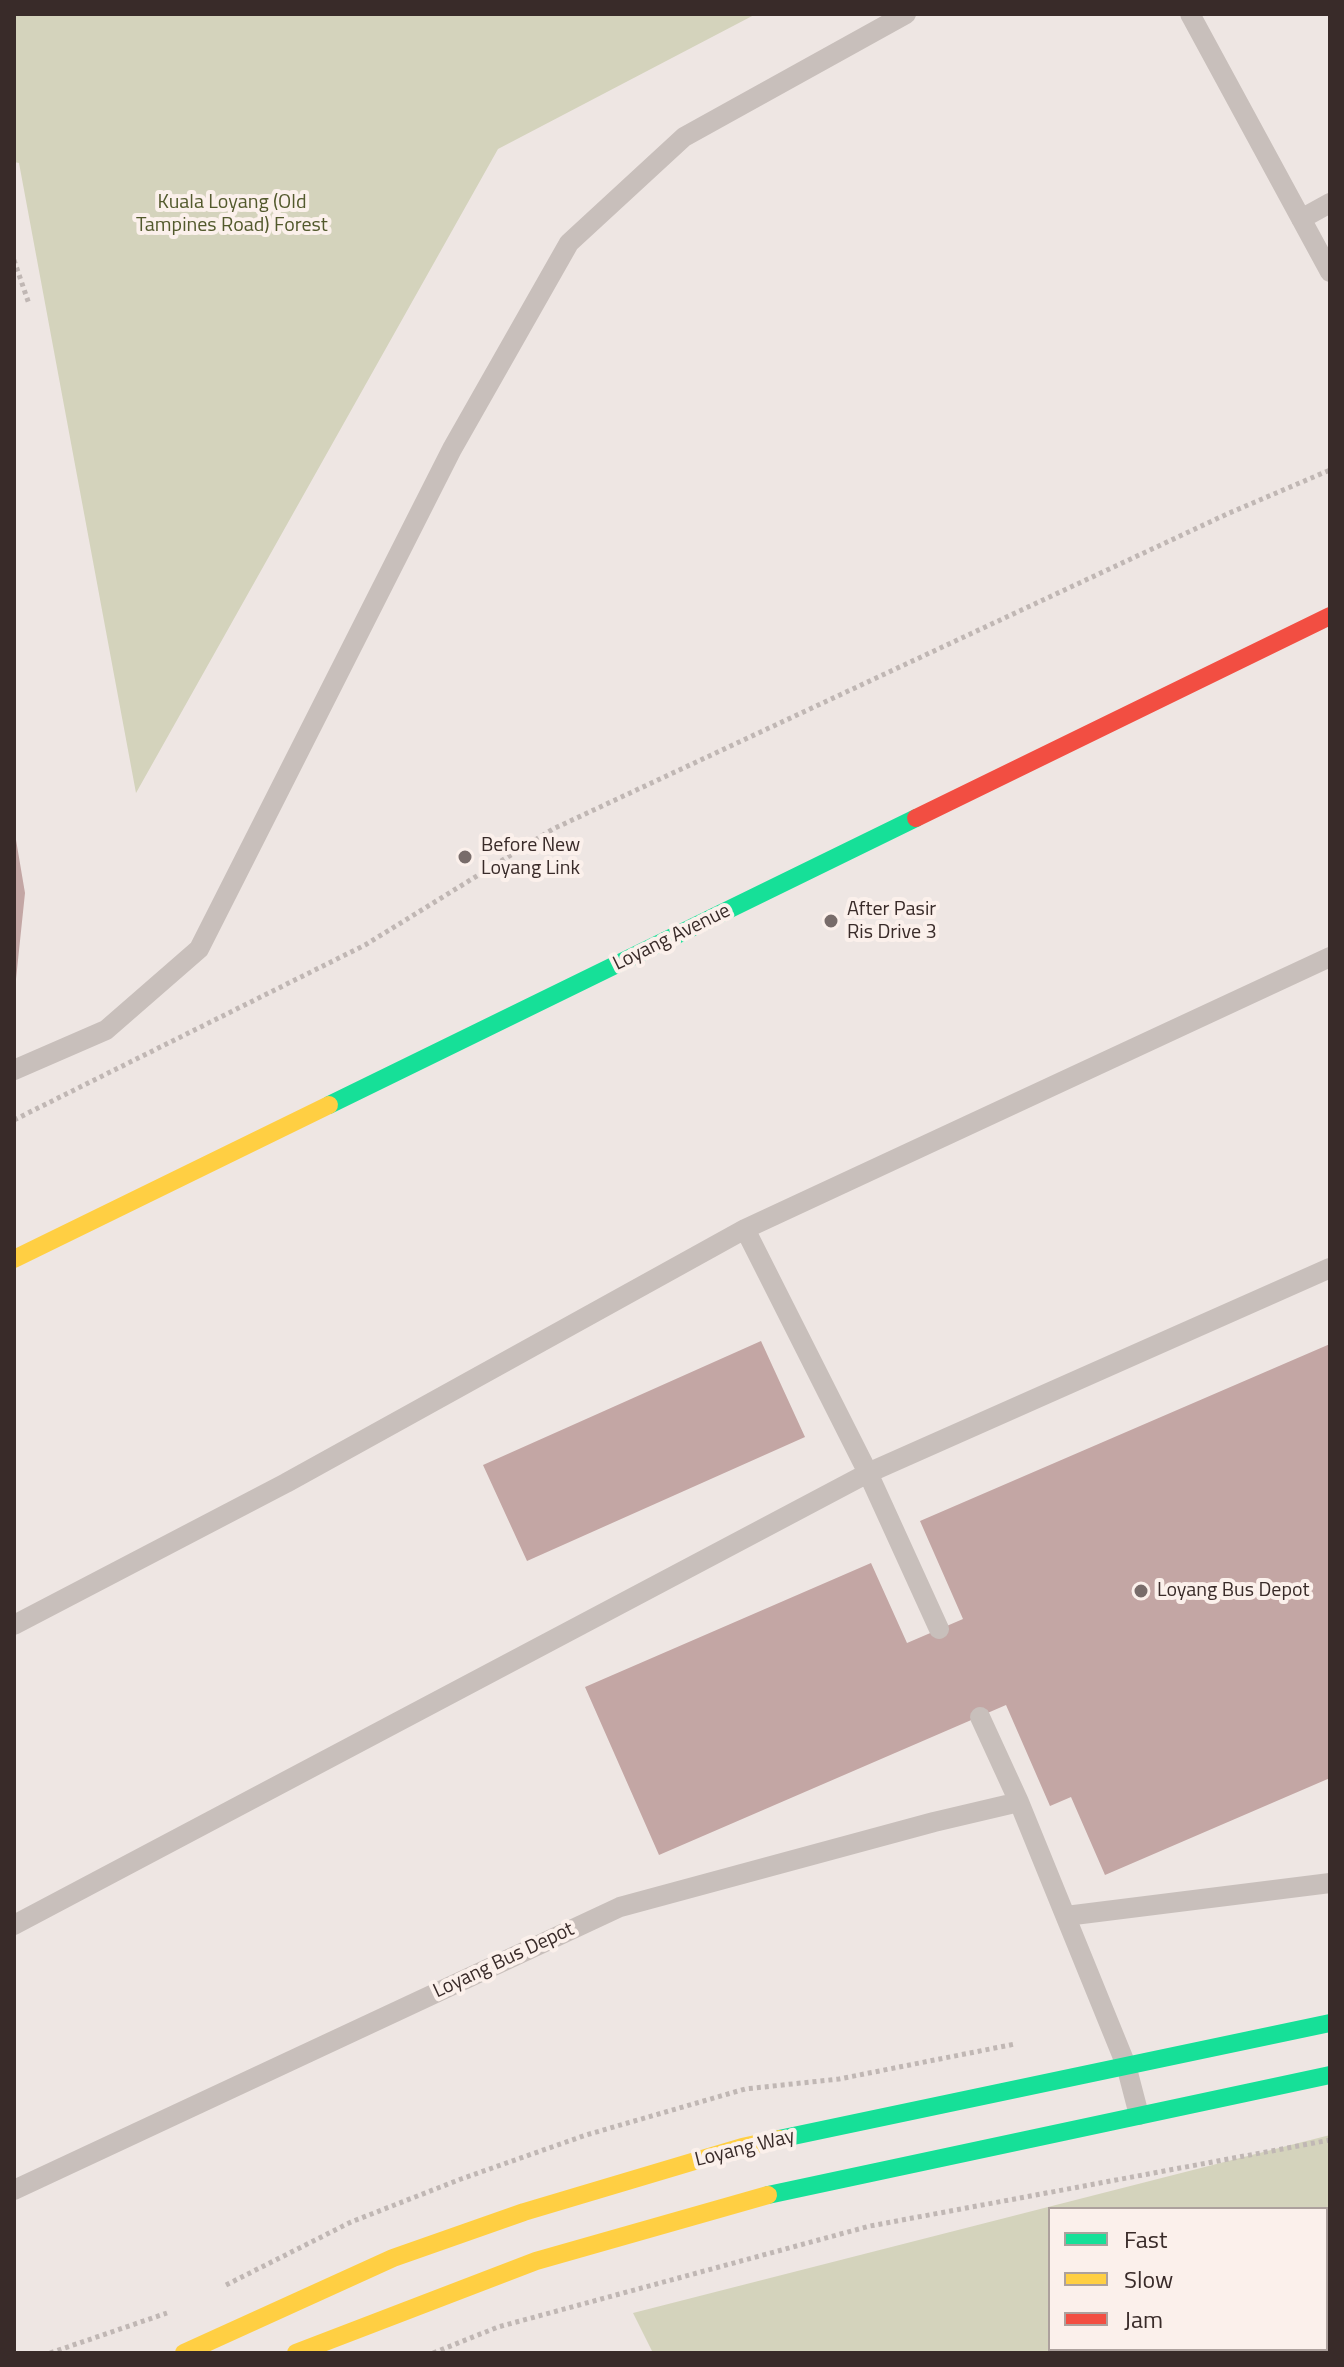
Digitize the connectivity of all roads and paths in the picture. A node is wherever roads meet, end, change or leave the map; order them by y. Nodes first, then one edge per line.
1 (906, 14) edge
2 (1190, 14) edge
3 (1330, 203) edge
4 (1301, 219) junction
5 (14, 260) edge
6 (1330, 272) edge
7 (29, 304) dead end
8 (1330, 470) edge
9 (1330, 616) edge
10 (1330, 957) edge
11 (14, 1070) edge
12 (14, 1120) edge
13 (745, 1229) junction
14 (14, 1259) edge
15 (1330, 1268) edge
16 (868, 1473) junction
17 (14, 1625) edge
18 (939, 1629) dead end
19 (980, 1717) dead end
20 (1019, 1802) junction
21 (1330, 1883) edge
22 (1066, 1916) junction
23 (14, 1925) edge
24 (1330, 2023) edge
25 (1126, 2065) junction
26 (1330, 2075) edge
27 (1139, 2115) junction
28 (1330, 2140) edge
29 (14, 2190) edge
30 (184, 2353) edge
31 (296, 2353) edge
32 (433, 2353) edge

1 - 11 lane
2 - 4 lane
3 - 4 lane
4 - 6 lane
5 - 7 path
8 - 12 path
9 - 14 main road, Loyang Avenue
10 - 13 lane
13 - 16 lane
13 - 17 lane
15 - 16 lane
16 - 18 lane
16 - 23 lane
19 - 20 lane
20 - 22 lane
20 - 29 lane, Loyang Bus Depot
21 - 22 lane
22 - 25 lane
24 - 25 main road, Loyang Way
25 - 27 lane
25 - 30 main road, Loyang Way
26 - 27 main road
27 - 31 main road
28 - 32 path

